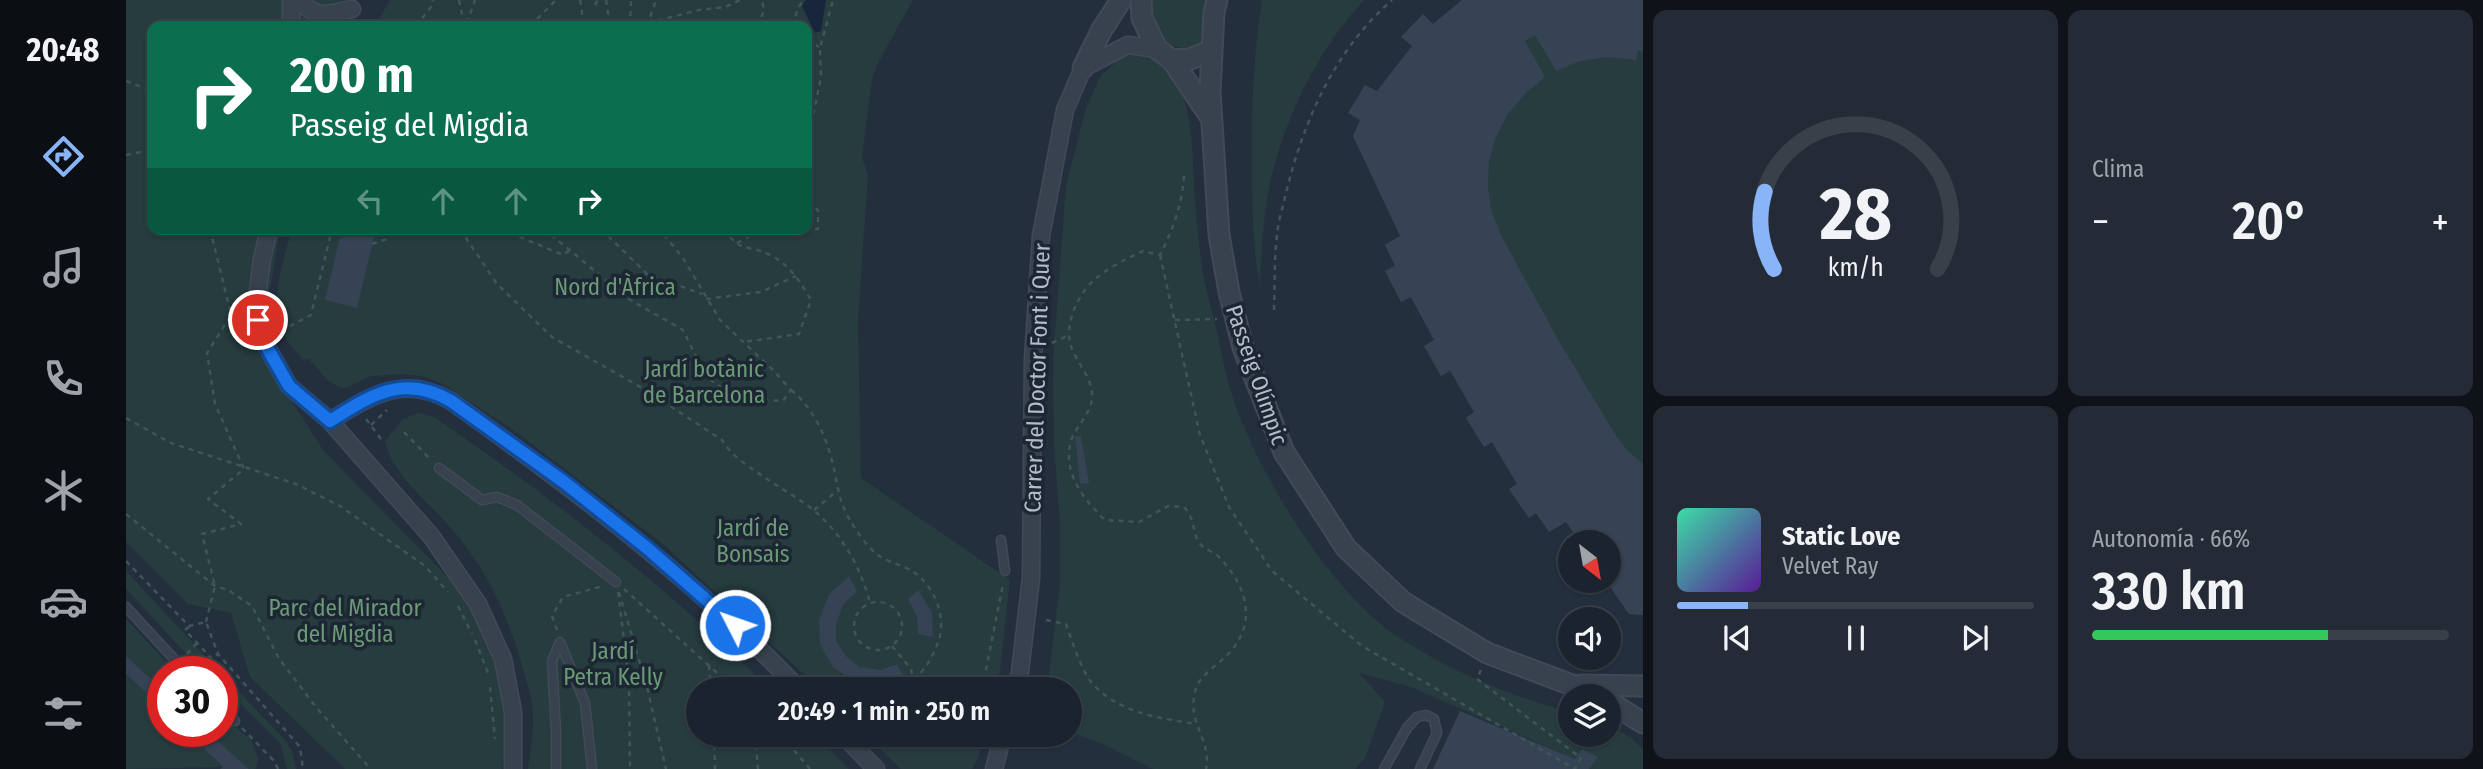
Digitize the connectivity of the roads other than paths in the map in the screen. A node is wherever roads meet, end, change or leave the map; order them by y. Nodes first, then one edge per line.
1 (1121, 0) edge
2 (1141, 0) edge
3 (1217, 0) edge
4 (355, 5) edge
5 (294, 13) edge
6 (347, 21) edge
7 (1212, 50) junction
8 (1165, 55) junction
9 (1083, 68) junction
10 (1212, 119) junction
11 (268, 235) edge
12 (330, 421) junction
13 (439, 468) road end
14 (1001, 540) dead end
15 (1005, 571) road end
16 (616, 582) road end
17 (126, 607) edge
18 (171, 656) edge
19 (788, 677) edge
20 (1019, 677) edge
21 (1570, 684) edge
22 (1621, 686) edge
23 (1643, 686) edge
24 (1621, 709) edge
25 (1643, 723) edge
26 (855, 747) edge
27 (1000, 747) edge
28 (513, 769) edge
29 (556, 769) edge
30 (592, 769) edge
31 (876, 769) edge
32 (994, 769) edge
33 (1384, 769) edge
34 (1420, 769) edge

1 - 9 street
2 - 8 street
3 - 7 street, Passeig Olímpic
4 - 5 street
4 - 6 street
7 - 8 street
7 - 10 street, Passeig Olímpic
8 - 9 street
8 - 10 street
9 - 20 street, Carrer del Doctor Font i Quer
10 - 21 street, Passeig Olímpic
11 - 12 street
12 - 19 street
12 - 28 street
13 - 16 lane
14 - 15 lane
17 - 18 lane
22 - 23 street
24 - 25 street
26 - 31 street
27 - 32 street
29 - 30 lane
33 - 34 lane

